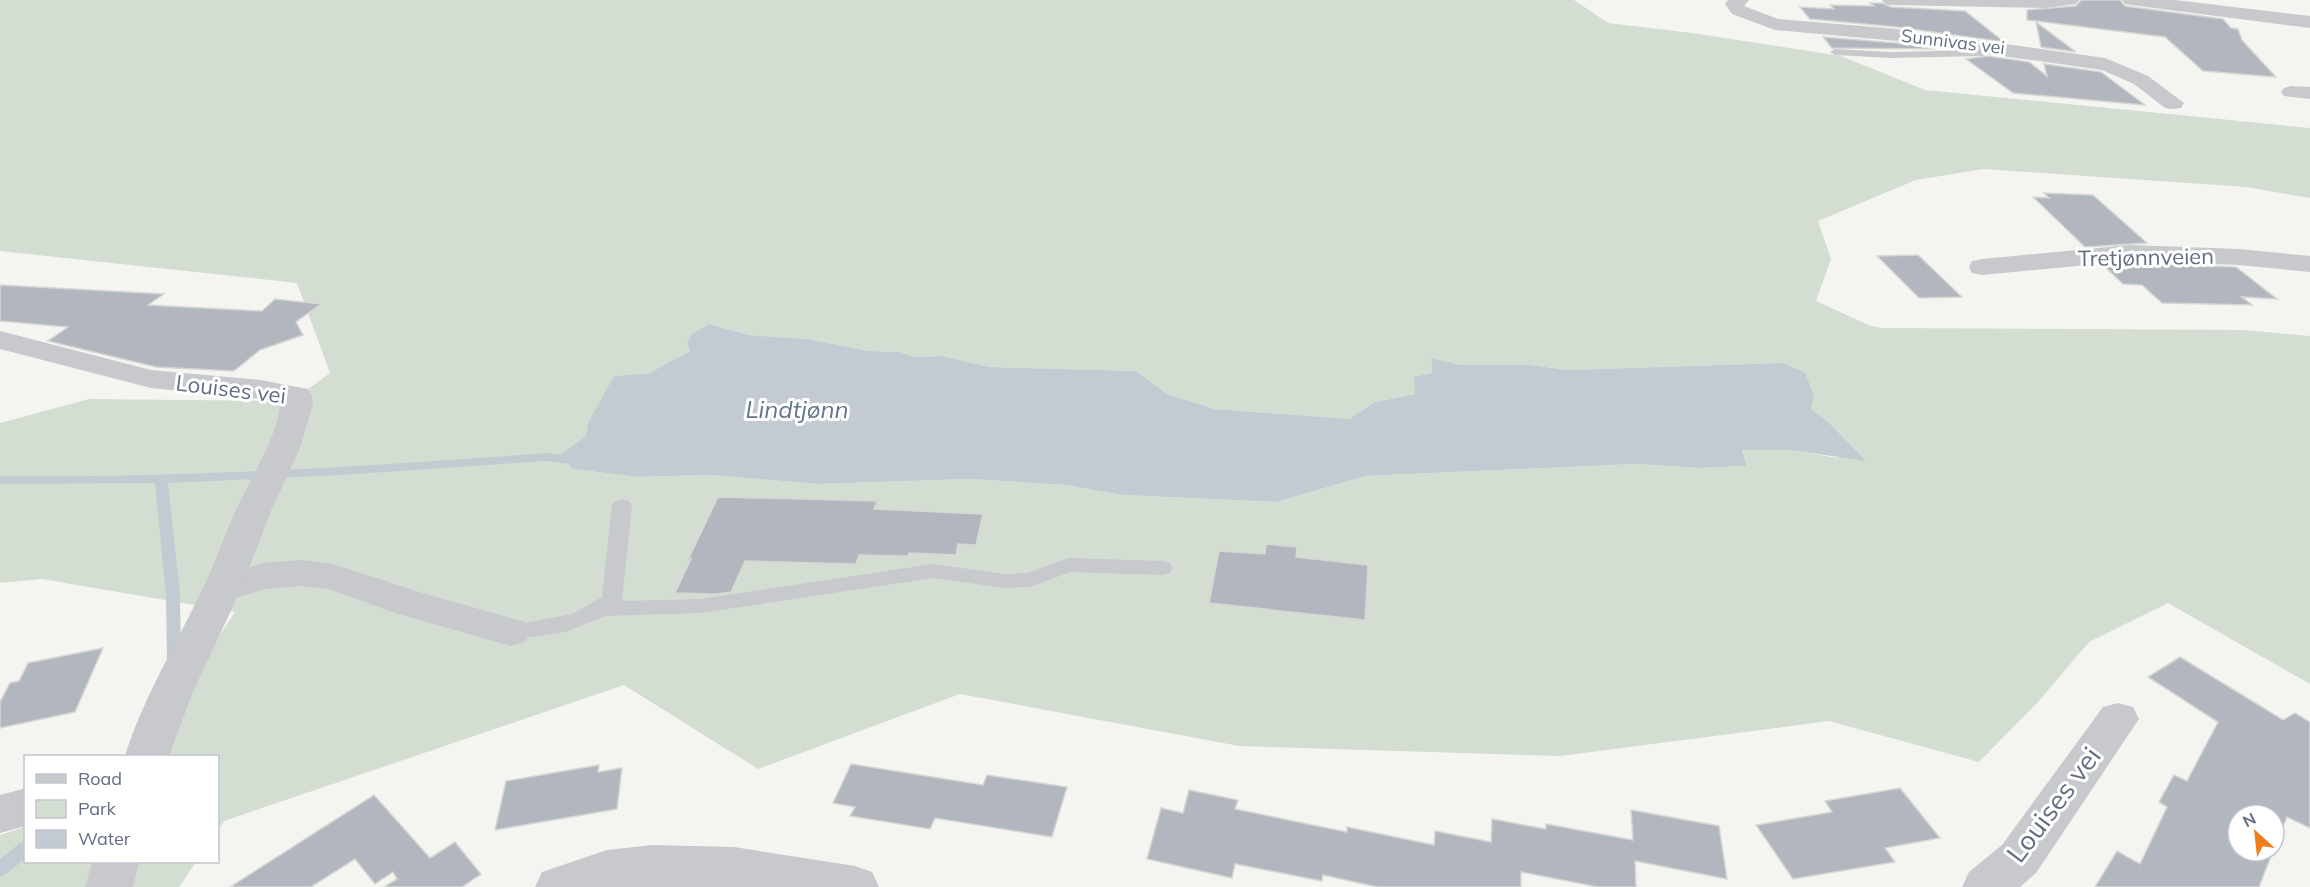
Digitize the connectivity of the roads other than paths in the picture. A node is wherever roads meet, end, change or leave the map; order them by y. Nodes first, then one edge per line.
1 (1740, 0) edge
2 (1891, 0) edge
3 (2070, 0) edge
4 (2131, 0) edge
5 (2310, 22) edge
6 (1982, 46) junction
7 (1835, 52) dead end
8 (2173, 103) dead end
9 (2310, 264) edge
10 (1982, 267) dead end
11 (0, 340) edge
12 (622, 505) dead end
13 (1163, 568) dead end
14 (222, 589) junction
15 (604, 609) junction
16 (511, 632) joint
17 (2118, 719) dead end
18 (147, 755) edge
19 (24, 808) edge
20 (0, 814) edge
21 (559, 887) edge
22 (855, 887) edge
23 (1986, 887) edge

1 - 6 street, Sunnivas vei
2 - 3 street, Sunnivas vei
4 - 5 street
6 - 7 lane
6 - 8 street, Sunnivas vei
9 - 10 street, Tretjønnveien
11 - 14 street, Louises vei
12 - 15 lane
13 - 15 lane
14 - 16 street
14 - 18 street, Louises vei
15 - 16 lane
17 - 23 street, Louises vei
19 - 20 street
21 - 22 street

